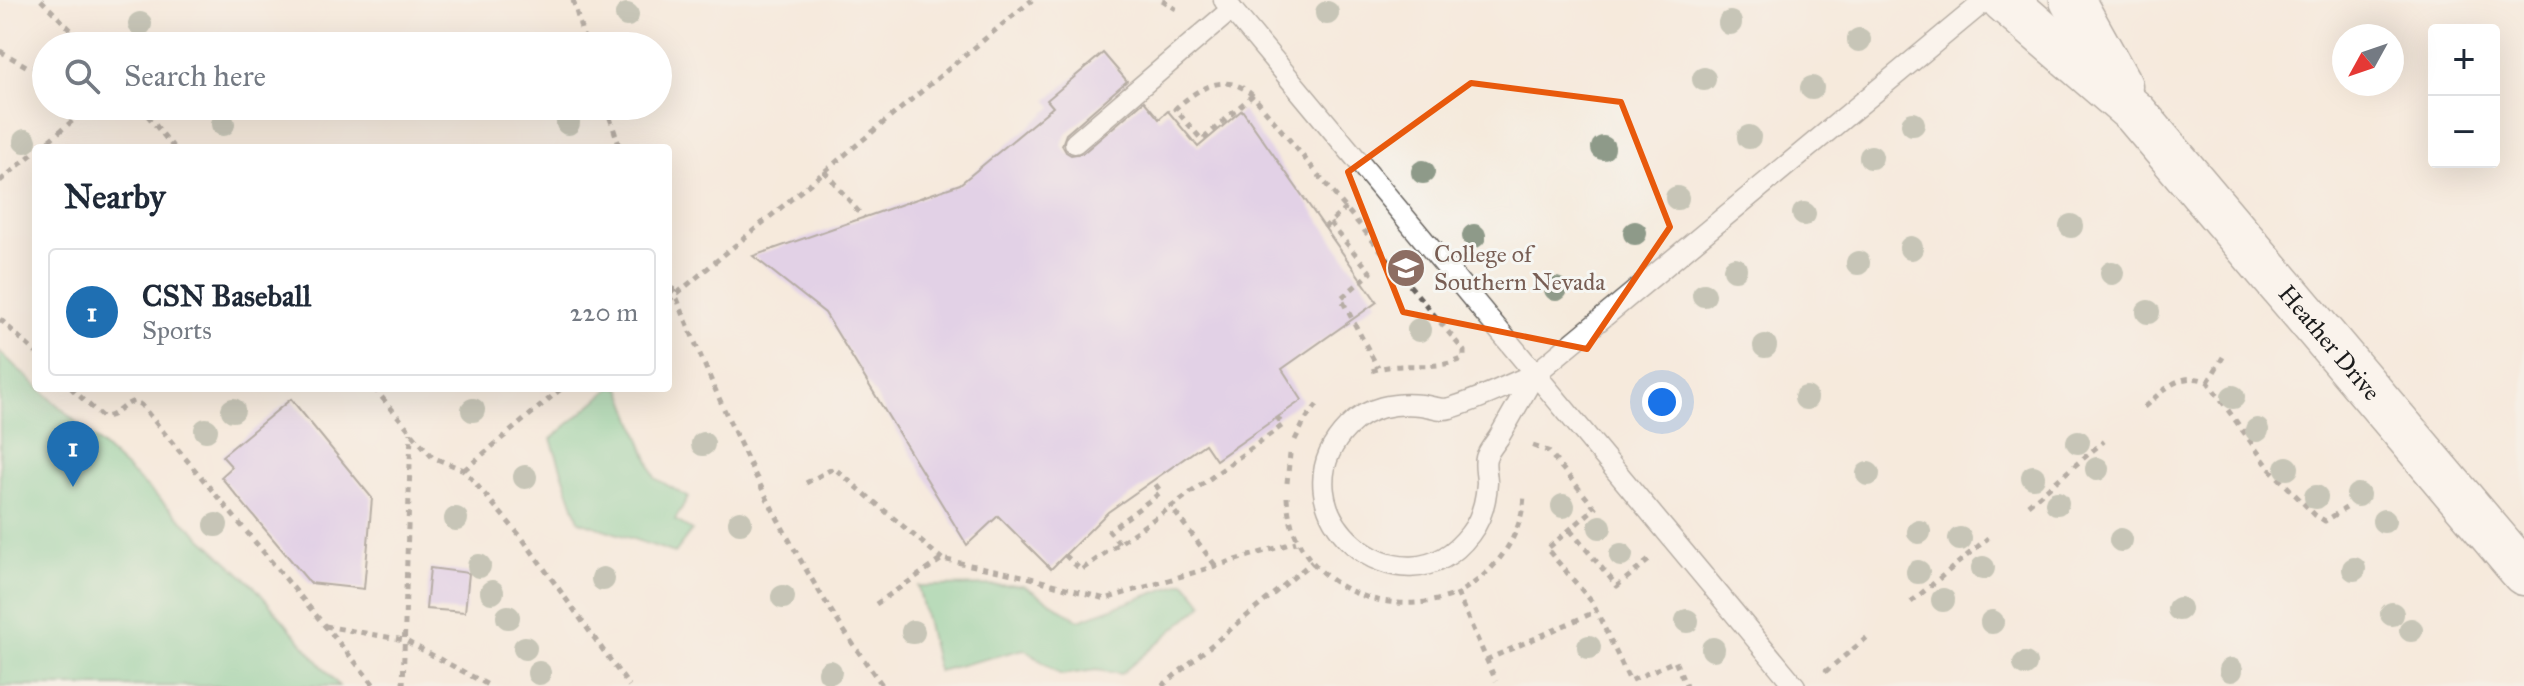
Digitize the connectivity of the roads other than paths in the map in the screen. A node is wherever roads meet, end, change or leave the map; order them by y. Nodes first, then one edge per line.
1 (1986, 0) edge
2 (2004, 0) edge
3 (2072, 0) edge
4 (1228, 5) edge
5 (2135, 113) junction
6 (1075, 143) dead end
7 (1535, 374) junction
8 (2524, 573) edge
9 (1795, 686) edge

1 - 7 lane
2 - 5 street, Heather Drive
3 - 5 street, Heather Drive
4 - 6 lane
4 - 7 lane
5 - 8 street, Heather Drive
7 - 7 lane
7 - 9 lane

